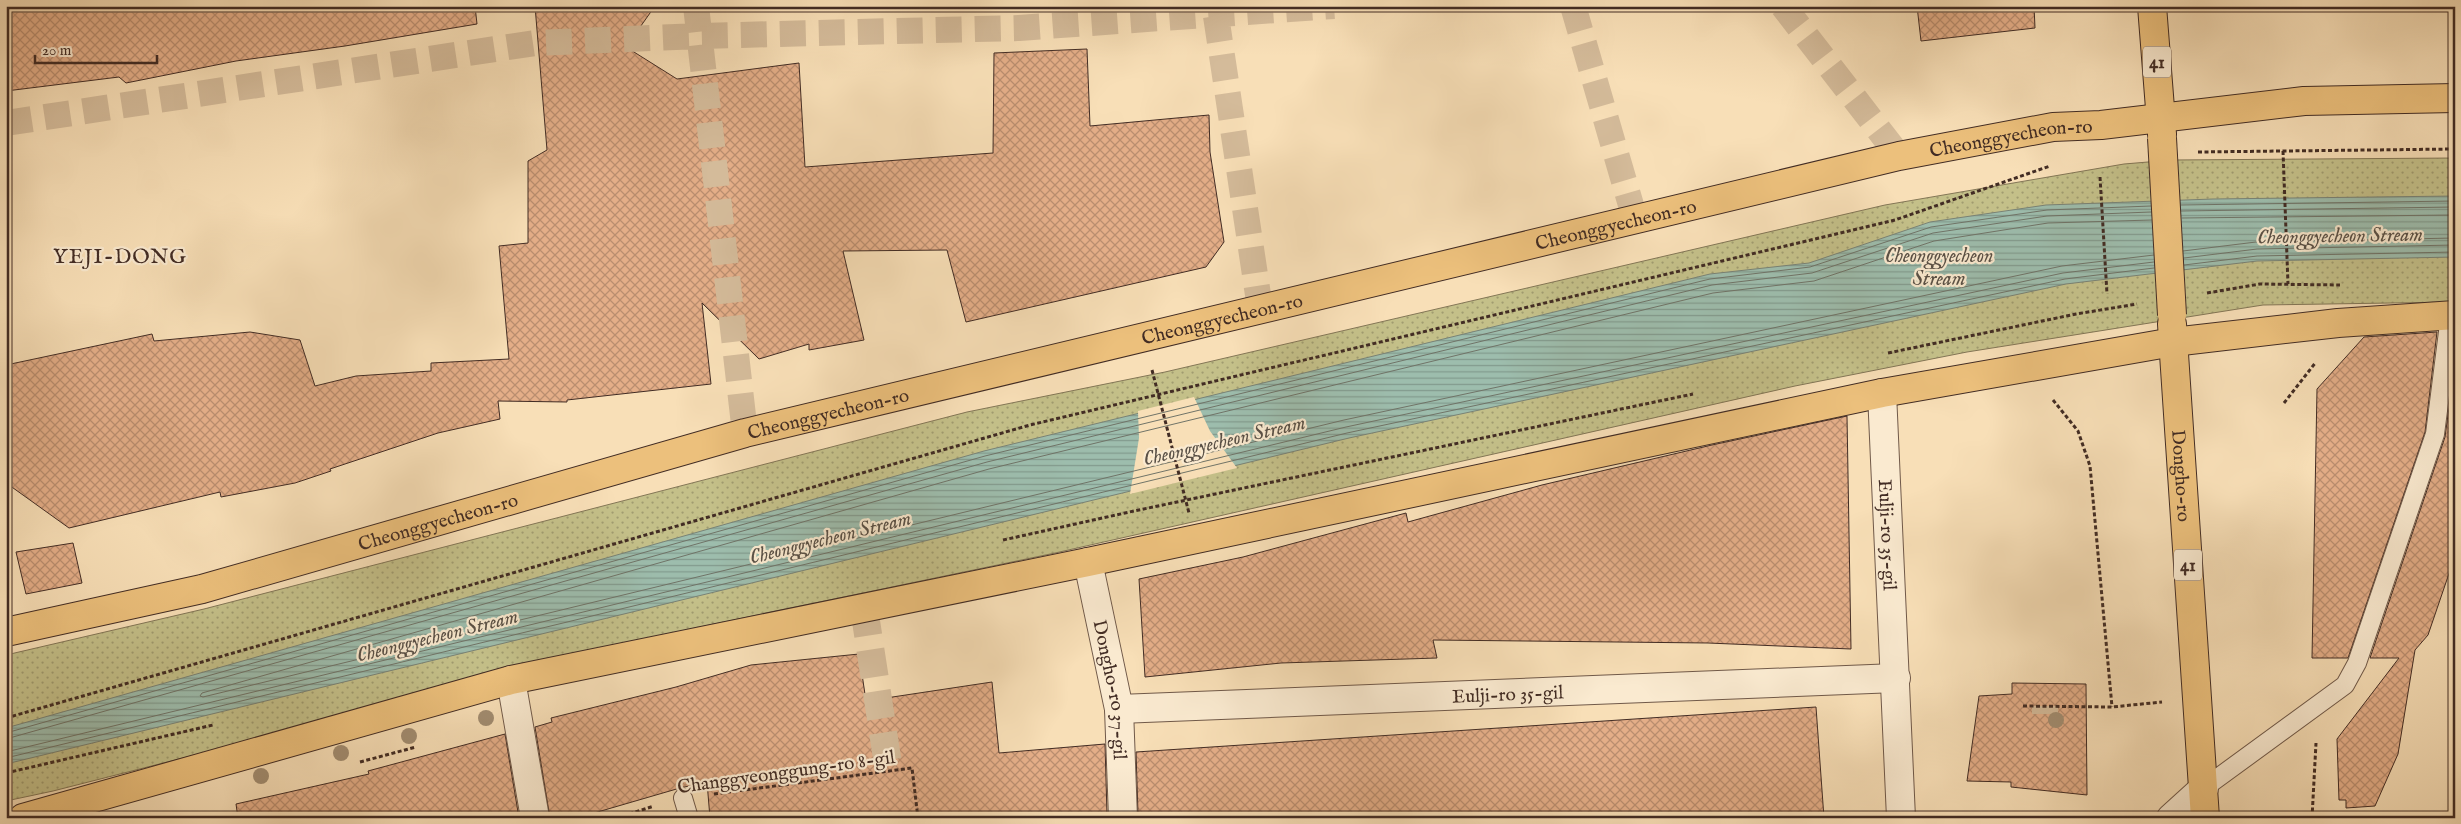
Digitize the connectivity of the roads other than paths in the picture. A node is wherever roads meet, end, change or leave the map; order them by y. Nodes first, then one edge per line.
1 (2152, 6) edge
2 (2455, 98) edge
3 (2162, 127) junction
4 (2453, 316) edge
5 (2173, 342) junction
6 (1882, 393) junction
7 (1088, 562) junction
8 (6, 632) edge
9 (1896, 678) junction
10 (511, 680) junction
11 (1119, 709) junction
12 (2204, 788) junction
13 (683, 798) road end
14 (23, 818) edge
15 (535, 818) edge
16 (689, 818) edge
17 (1123, 818) edge
18 (1901, 818) edge
19 (2171, 818) edge
20 (2205, 818) edge

1 - 3 main road, 41
2 - 3 main road, Cheonggyecheon-ro
3 - 5 main road, Dongho-ro / 41, bridge
3 - 8 main road, Cheonggyecheon-ro
4 - 5 main road
4 - 12 lane
5 - 6 main road
5 - 12 main road, Dongho-ro / 41
6 - 7 main road
6 - 9 street, Eulji-ro 35-gil
7 - 10 main road
7 - 11 street, Dongho-ro 37-gil
9 - 11 street, Eulji-ro 35-gil
9 - 18 street, Eulji-ro 35-gil
10 - 14 main road
10 - 15 street
11 - 17 street, Dongho-ro 37-gil
12 - 19 street
12 - 20 main road, Dongho-ro / 41
13 - 16 lane

